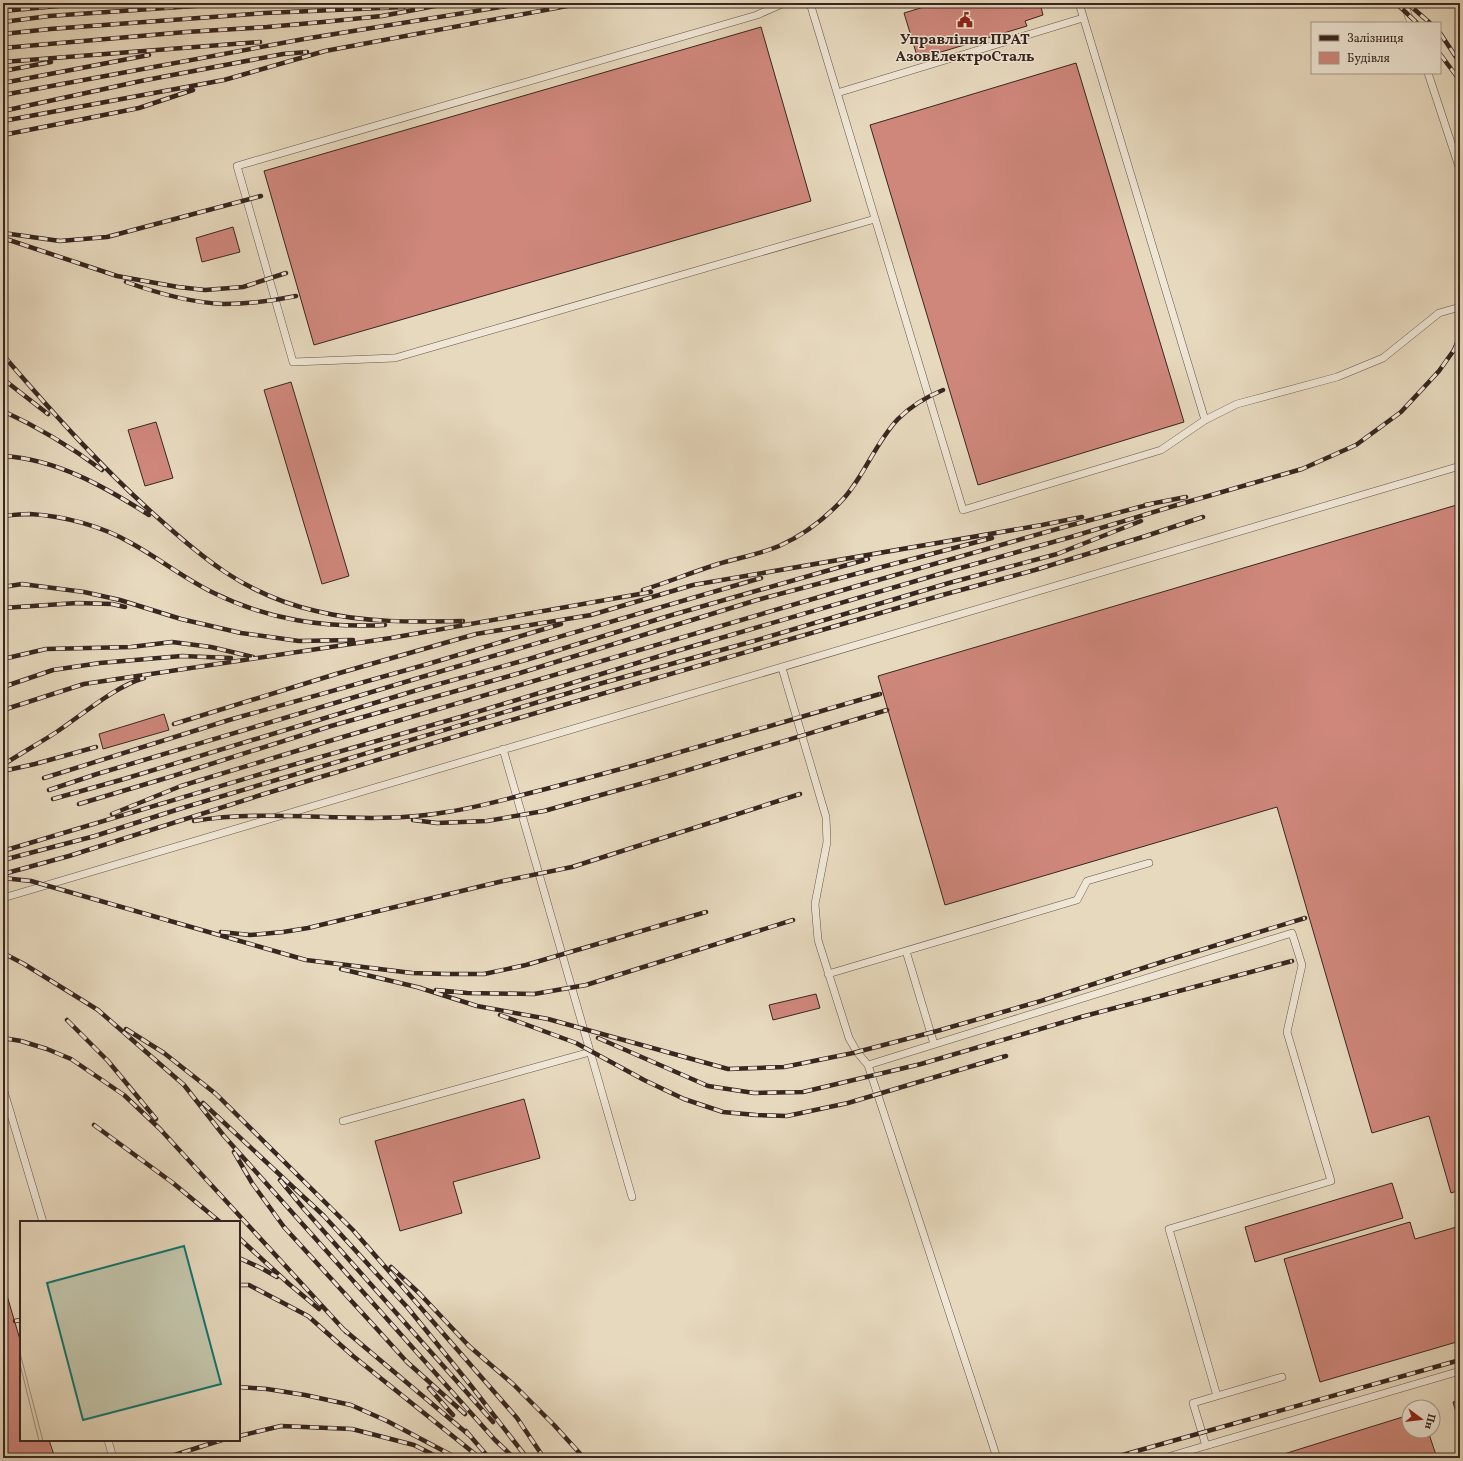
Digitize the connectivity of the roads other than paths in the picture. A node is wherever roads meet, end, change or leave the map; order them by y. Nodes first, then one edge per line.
1 (784, 3) edge
2 (810, 3) edge
3 (1079, 3) edge
4 (1404, 3) edge
5 (1084, 18) junction
6 (1411, 22) edge
7 (1428, 74) edge
8 (837, 94) junction
9 (1460, 170) edge
10 (875, 219) junction
11 (1460, 308) edge
12 (1205, 420) junction
13 (1460, 466) edge
14 (782, 668) junction
15 (504, 749) junction
16 (1149, 863) dead end
17 (3, 898) edge
18 (906, 950) junction
19 (828, 974) junction
20 (934, 1044) junction
21 (590, 1052) junction
22 (868, 1065) junction
23 (3, 1088) edge
24 (343, 1121) dead end
25 (632, 1198) dead end
26 (43, 1221) edge
27 (1460, 1371) edge
28 (1282, 1377) dead end
29 (1217, 1396) junction
30 (108, 1441) edge
31 (1206, 1446) junction
32 (113, 1458) edge
33 (997, 1458) edge
34 (1164, 1458) edge

1 - 10 lane
2 - 8 lane
3 - 5 lane
4 - 6 lane
5 - 8 lane
5 - 12 lane
7 - 9 lane
8 - 10 lane
10 - 12 lane
11 - 12 lane
13 - 14 lane
14 - 15 lane
14 - 19 lane
15 - 17 lane
15 - 21 lane
16 - 18 lane
18 - 19 lane
18 - 20 lane
19 - 22 lane
20 - 22 lane
20 - 29 lane
21 - 24 lane
21 - 25 lane
22 - 33 lane
23 - 26 lane
27 - 31 lane
28 - 29 lane
29 - 31 lane
30 - 32 lane
31 - 34 lane

